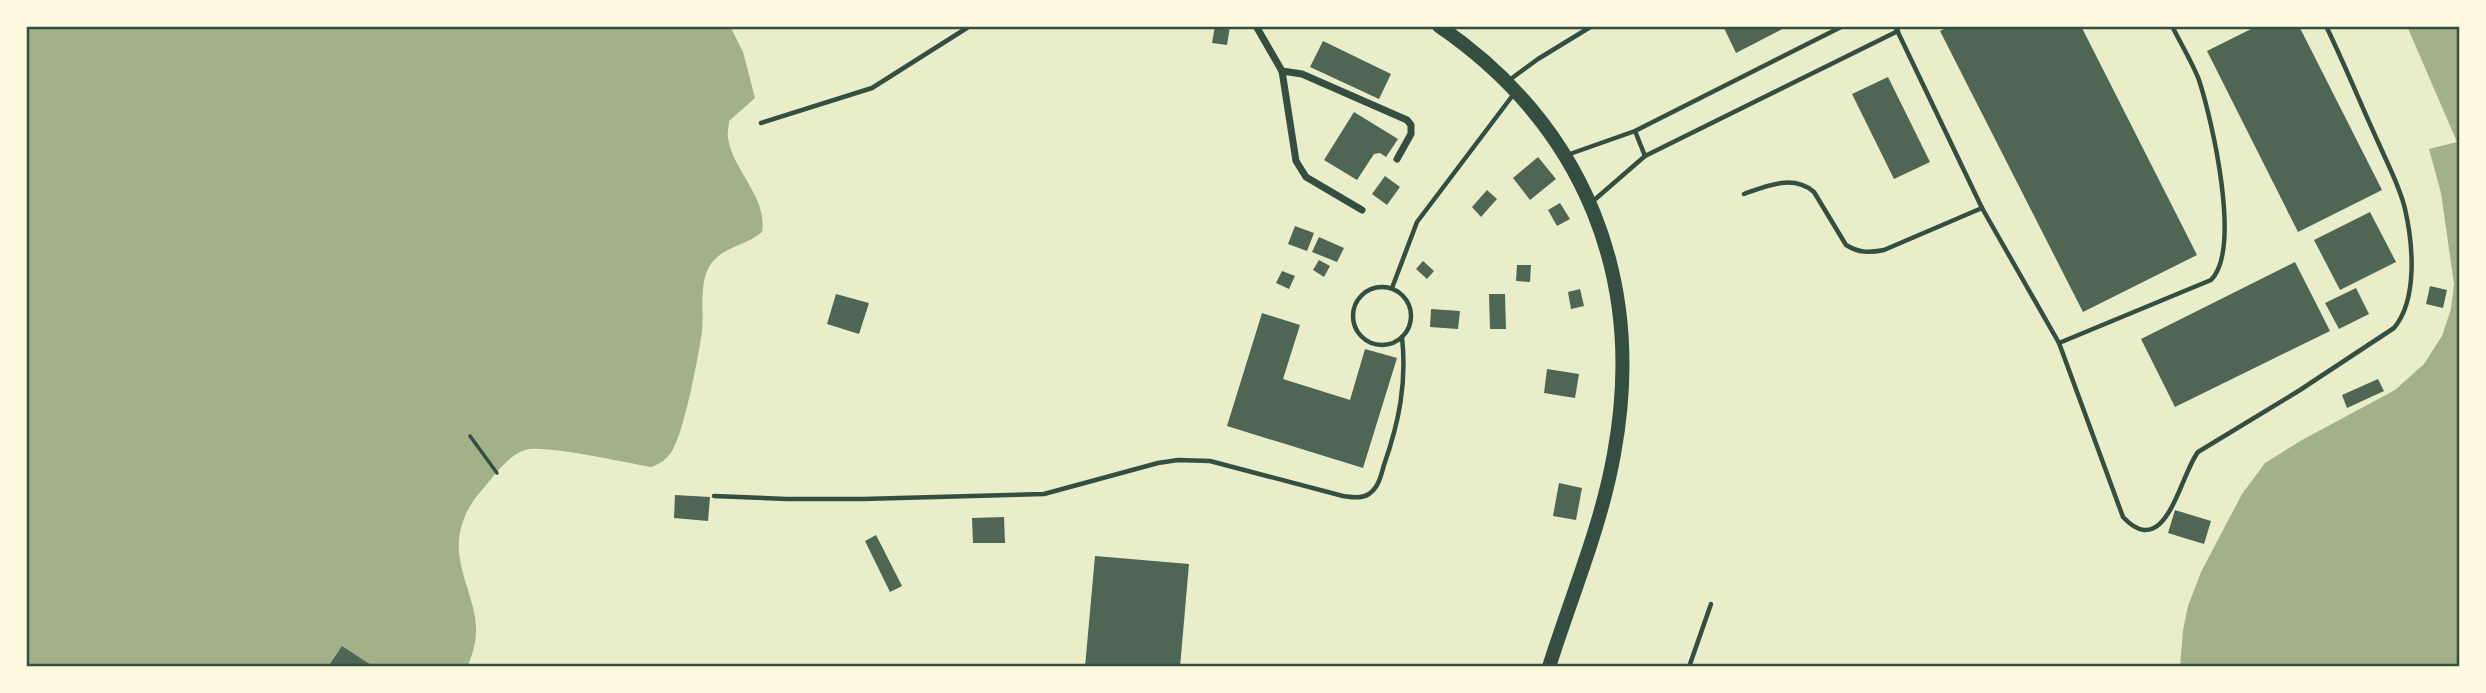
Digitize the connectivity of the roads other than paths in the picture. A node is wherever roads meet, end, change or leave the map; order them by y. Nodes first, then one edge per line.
1 (970, 26) edge
2 (1256, 26) edge
3 (1439, 26) edge
4 (1592, 26) edge
5 (1843, 26) edge
6 (2172, 26) edge
7 (2326, 26) edge
8 (1897, 29) edge
9 (1282, 71) junction
10 (1512, 86) junction
11 (761, 123) dead end
12 (1635, 131) junction
13 (1566, 155) junction
14 (1645, 156) junction
15 (1396, 159) dead end
16 (1744, 194) dead end
17 (1590, 204) junction
18 (1982, 208) junction
19 (1362, 210) dead end
20 (1392, 288) junction
21 (1402, 337) junction
22 (2059, 343) junction
23 (714, 496) dead end
24 (1711, 604) dead end
25 (1549, 667) edge
26 (1689, 667) edge

1 - 11 lane
2 - 9 street
3 - 10 highway
4 - 10 lane
5 - 12 lane
6 - 22 lane
7 - 22 lane
8 - 14 lane
8 - 18 lane
9 - 15 street
9 - 19 street
10 - 13 highway
10 - 20 lane
12 - 13 lane
12 - 14 lane
13 - 17 highway
14 - 17 lane
16 - 18 lane
17 - 25 highway
18 - 22 lane
20 - 21 lane
20 - 21 lane
21 - 23 lane
24 - 26 lane

